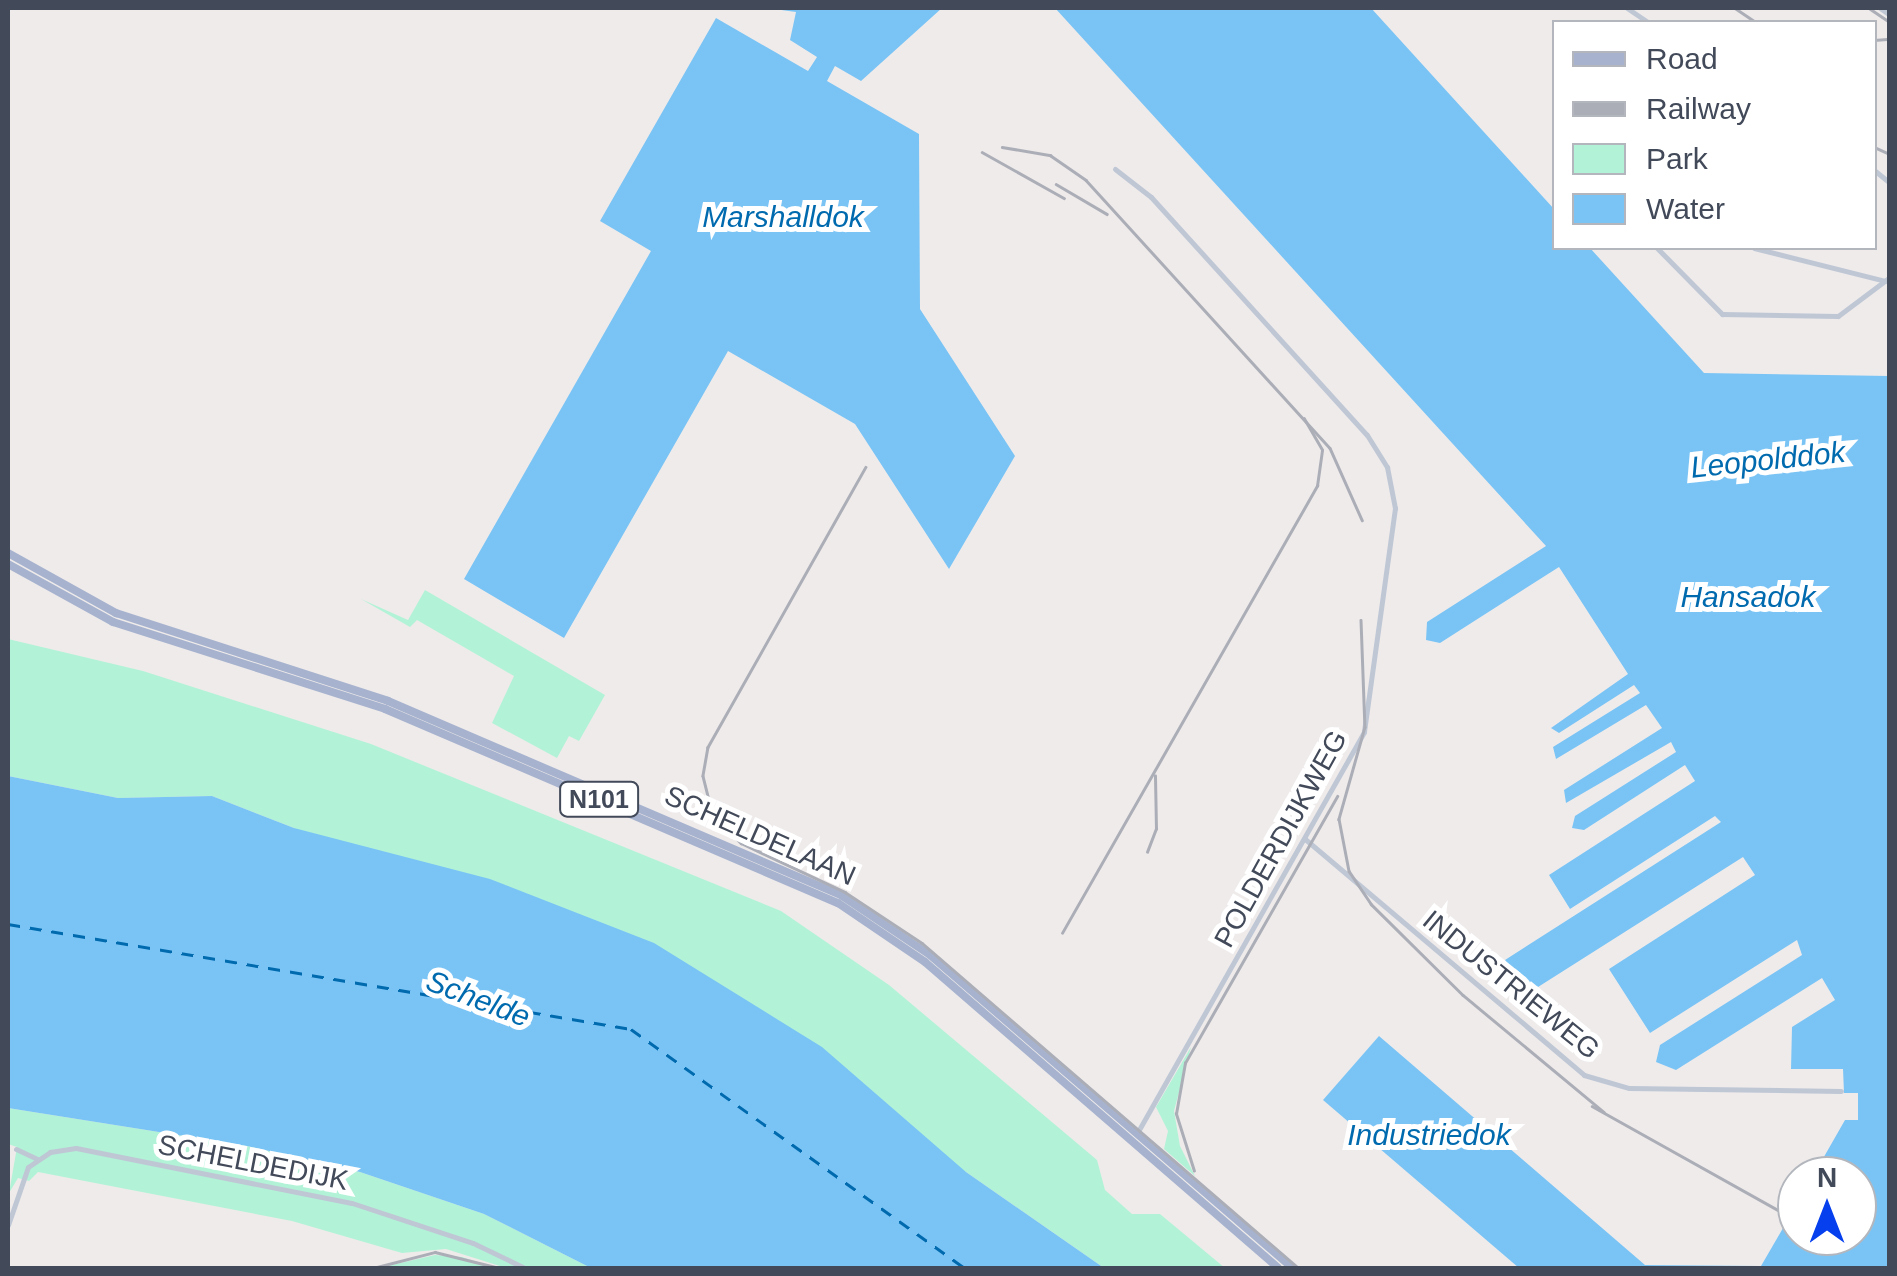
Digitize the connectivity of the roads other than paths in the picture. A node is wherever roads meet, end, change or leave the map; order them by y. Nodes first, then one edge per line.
1 (1880, 8) edge
2 (1890, 14) edge
3 (1115, 169) dead end
4 (1658, 250) edge
5 (1763, 250) edge
6 (1887, 279) edge
7 (8, 553) edge
8 (8, 564) edge
9 (191, 644) junction
10 (1304, 839) junction
11 (1842, 1091) dead end
12 (1134, 1137) junction
13 (16, 1149) dead end
14 (37, 1159) junction
15 (8, 1225) edge
16 (526, 1268) edge
17 (1278, 1268) edge
18 (1293, 1268) edge

1 - 2 street
3 - 10 street, POLDERDIJKWEG
4 - 6 street
5 - 6 street
7 - 9 main road, SCHELDELAAN / N101
8 - 9 main road, SCHELDELAAN / N101
9 - 12 main road, SCHELDELAAN / N101
10 - 11 street, INDUSTRIEWEG
10 - 12 street, POLDERDIJKWEG
12 - 17 main road, SCHELDELAAN / N101
12 - 18 main road, SCHELDELAAN / N101
13 - 14 street
14 - 15 street
14 - 16 street, SCHELDEDIJK

